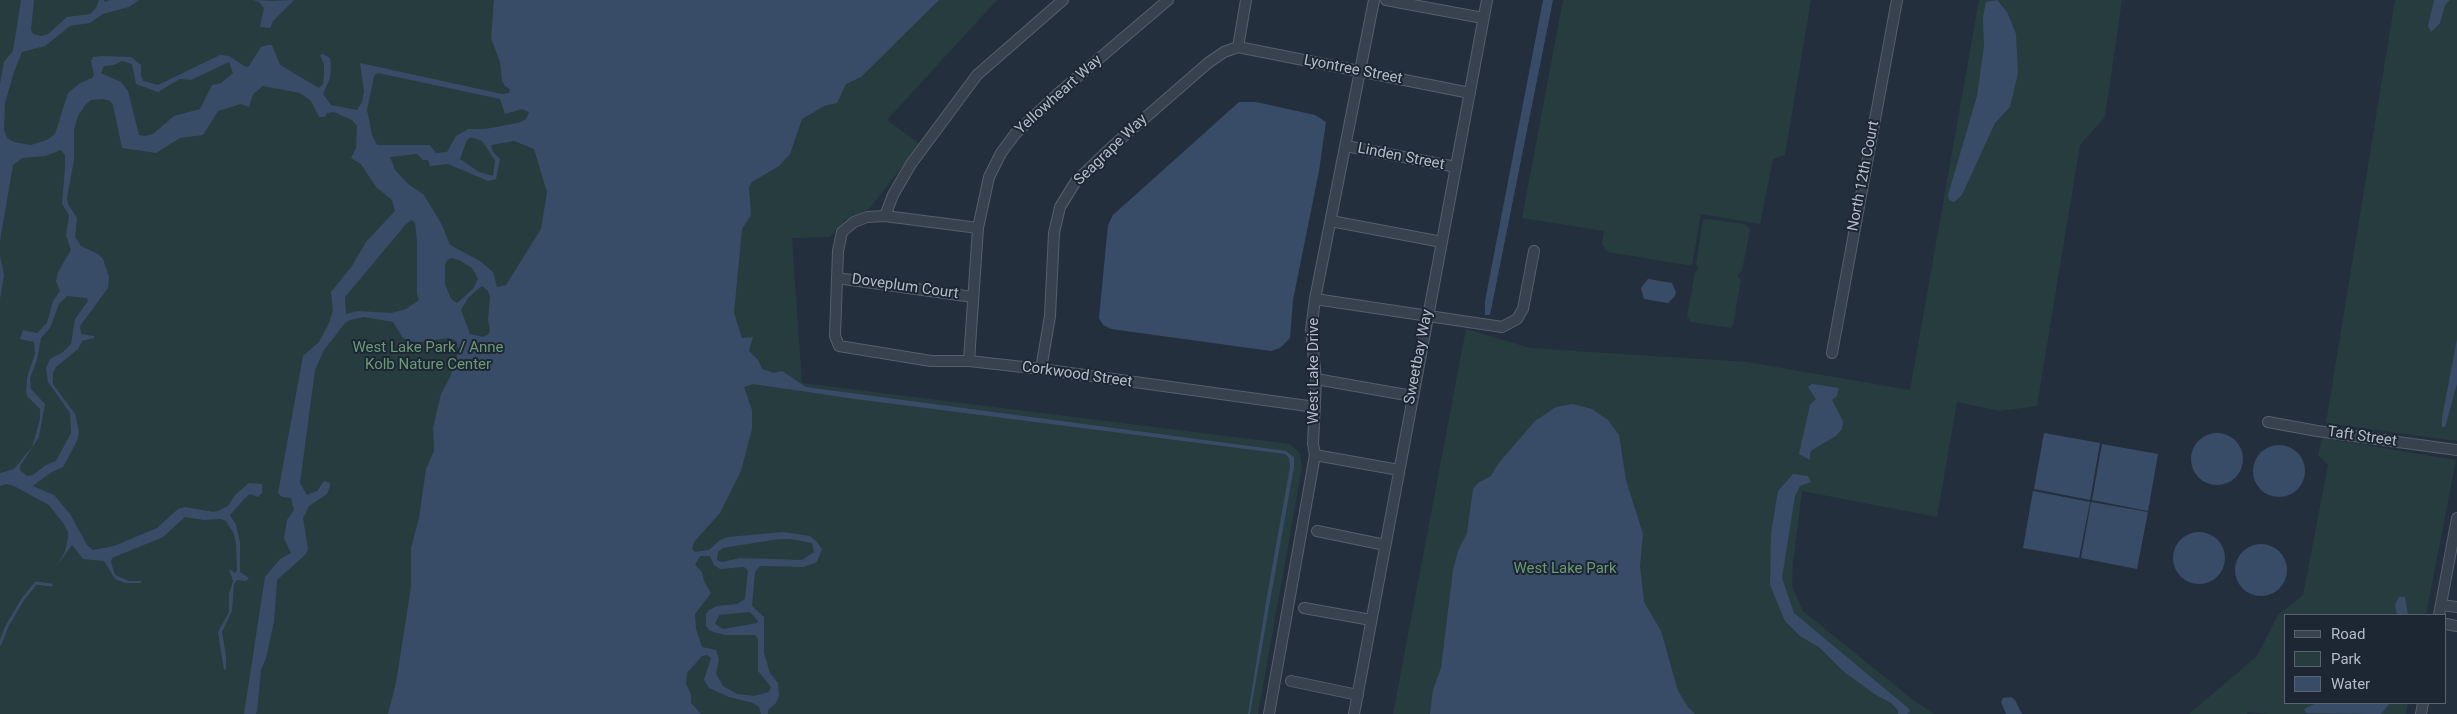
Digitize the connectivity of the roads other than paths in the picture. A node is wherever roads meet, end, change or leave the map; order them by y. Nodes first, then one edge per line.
1 (1062, 0) edge
2 (1168, 0) edge
3 (1246, 0) edge
4 (1374, 0) edge
5 (1386, 0) edge
6 (1487, 0) edge
7 (1897, 0) edge
8 (1483, 18) junction
9 (1238, 46) junction
10 (1360, 72) junction
11 (1470, 93) junction
12 (1346, 146) junction
13 (1456, 167) junction
14 (886, 216) junction
15 (1331, 221) junction
16 (978, 228) junction
17 (1442, 242) junction
18 (1534, 252) dead end
19 (837, 278) junction
20 (974, 297) junction
21 (1315, 299) junction
22 (1427, 317) junction
23 (1832, 353) dead end
24 (969, 361) junction
25 (1041, 369) junction
26 (1316, 379) junction
27 (1412, 396) junction
28 (1316, 407) junction
29 (2268, 422) dead end
30 (2457, 450) edge
31 (1315, 455) junction
32 (1399, 470) junction
33 (2457, 518) edge
34 (1317, 531) dead end
35 (1385, 545) junction
36 (2457, 607) edge
37 (1304, 608) dead end
38 (2440, 610) edge
39 (1371, 620) junction
40 (1291, 681) dead end
41 (1358, 695) junction
42 (1269, 714) edge
43 (1354, 714) edge

1 - 14 street
2 - 16 street, Yellowheart Way
3 - 9 street
4 - 10 street, West Lake Drive
5 - 8 street
6 - 8 street, Sweetbay Way
7 - 23 street, North 12th Court
8 - 11 street, Sweetbay Way
9 - 10 street, Lyontree Street
9 - 25 street, Seagrape Way
10 - 11 street, Lyontree Street
10 - 12 street, West Lake Drive
11 - 13 street, Sweetbay Way
12 - 13 street, Linden Street
12 - 15 street, West Lake Drive
13 - 17 street, Sweetbay Way
14 - 16 street
14 - 19 street
15 - 17 street
15 - 21 street, West Lake Drive
16 - 20 street, Yellowheart Way
17 - 22 street, Sweetbay Way
18 - 22 street
19 - 20 street, Doveplum Court
19 - 24 street, Corkwood Street
20 - 24 street, Yellowheart Way
21 - 22 street
21 - 26 street, West Lake Drive
22 - 27 street, Sweetbay Way
24 - 25 street, Corkwood Street
25 - 28 street, Corkwood Street
26 - 27 street
26 - 28 street, West Lake Drive
27 - 32 street, Sweetbay Way
28 - 31 street, West Lake Drive
29 - 30 street, Taft Street
31 - 32 street
31 - 42 street, West Lake Drive
32 - 35 street, Sweetbay Way
33 - 38 street
34 - 35 street
35 - 39 street, Sweetbay Way
36 - 38 street
37 - 39 street
39 - 41 street, Sweetbay Way
40 - 41 street
41 - 43 street, Sweetbay Way

